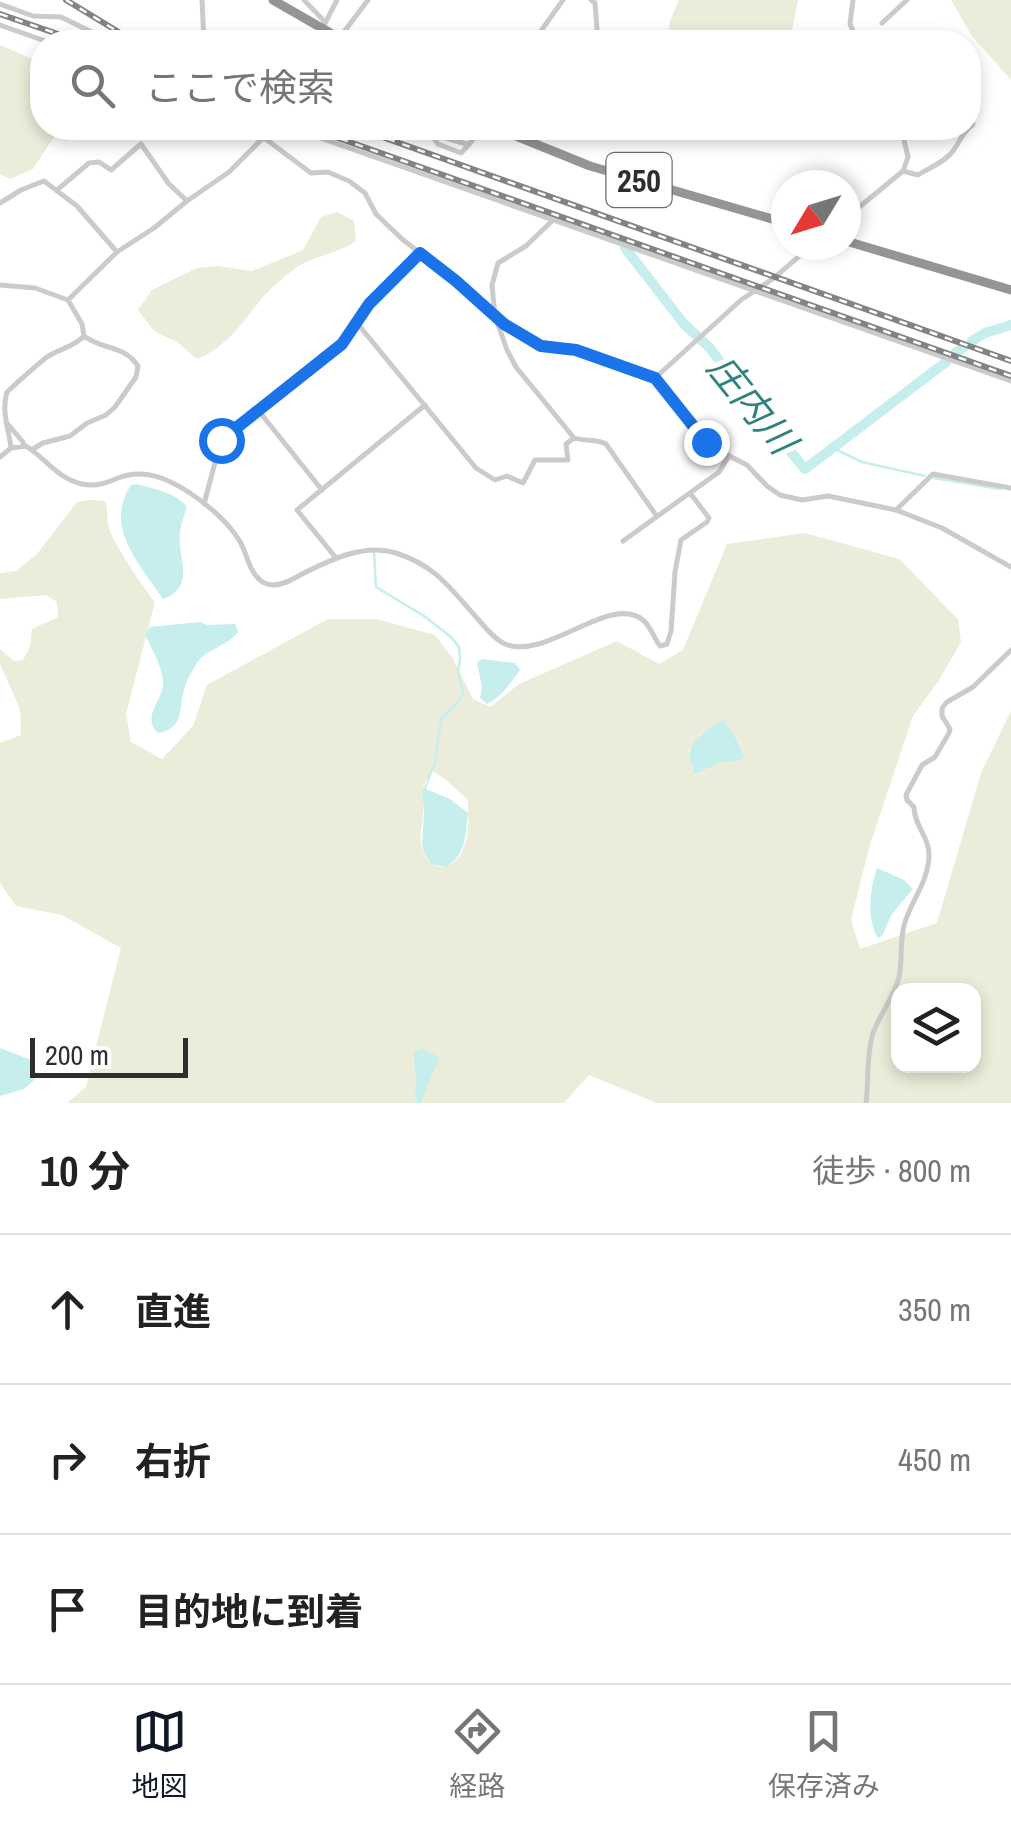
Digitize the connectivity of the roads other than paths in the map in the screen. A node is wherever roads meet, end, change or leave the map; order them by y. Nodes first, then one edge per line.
1 (202, 0) edge
2 (273, 0) edge
3 (304, 0) edge
4 (337, 0) edge
5 (368, 0) edge
6 (563, 0) edge
7 (592, 0) edge
8 (853, 0) edge
9 (907, 0) edge
10 (0, 4) edge
11 (882, 23) dead end
12 (0, 25) edge
13 (323, 25) junction
14 (88, 30) edge
15 (203, 30) edge
16 (330, 30) edge
17 (349, 30) edge
18 (540, 30) edge
19 (597, 30) edge
20 (853, 30) edge
21 (30, 36) edge
22 (260, 140) edge
23 (267, 140) edge
24 (326, 140) edge
25 (435, 140) edge
26 (453, 140) edge
27 (473, 140) edge
28 (526, 140) edge
29 (904, 140) edge
30 (958, 140) edge
31 (470, 145) junction
32 (904, 171) junction
33 (57, 190) junction
34 (187, 201) junction
35 (0, 203) edge
36 (861, 206) edge
37 (771, 219) edge
38 (554, 220) junction
39 (861, 245) edge
40 (117, 252) junction
41 (420, 253) junction
42 (794, 260) edge
43 (0, 286) edge
44 (1011, 290) edge
45 (756, 292) junction
46 (68, 300) junction
47 (495, 316) junction
48 (357, 323) junction
49 (84, 336) junction
50 (655, 378) junction
51 (1011, 380) edge
52 (425, 405) junction
53 (258, 410) junction
54 (6, 422) junction
55 (574, 438) junction
56 (23, 446) junction
57 (12, 448) junction
58 (32, 450) junction
59 (0, 456) edge
60 (729, 456) junction
61 (1011, 488) edge
62 (322, 490) junction
63 (690, 493) junction
64 (204, 504) junction
65 (896, 510) junction
66 (656, 515) junction
67 (623, 541) dead end
68 (337, 559) junction
69 (1011, 566) edge
70 (1011, 650) edge
71 (866, 1103) edge

1 - 15 street
2 - 13 highway
3 - 13 street
4 - 13 street
5 - 17 street
6 - 18 street
7 - 19 street
8 - 20 street
9 - 11 street
10 - 14 street
12 - 21 street
13 - 16 highway
22 - 34 street
23 - 41 street
24 - 38 street
25 - 31 street
26 - 31 street
27 - 31 street
28 - 37 highway, 250
29 - 32 street
30 - 32 street
32 - 36 street
33 - 34 street
33 - 35 street
33 - 40 street
34 - 40 street
38 - 45 street
38 - 47 street
39 - 44 highway
40 - 46 street
41 - 47 street
41 - 48 street
42 - 45 street
43 - 46 street
45 - 50 street
45 - 51 street
46 - 49 street
47 - 50 street
47 - 55 street
48 - 52 street
48 - 53 street
49 - 54 street
49 - 58 street
50 - 60 street
52 - 55 street
52 - 62 street
53 - 62 street
53 - 64 street
54 - 56 street
54 - 57 street
55 - 66 street
56 - 57 street
56 - 58 street
57 - 59 street
58 - 64 street
60 - 63 street
60 - 65 street
61 - 65 street
62 - 68 street
63 - 66 street
63 - 68 street
64 - 68 street
65 - 69 street
66 - 67 street
70 - 71 street

